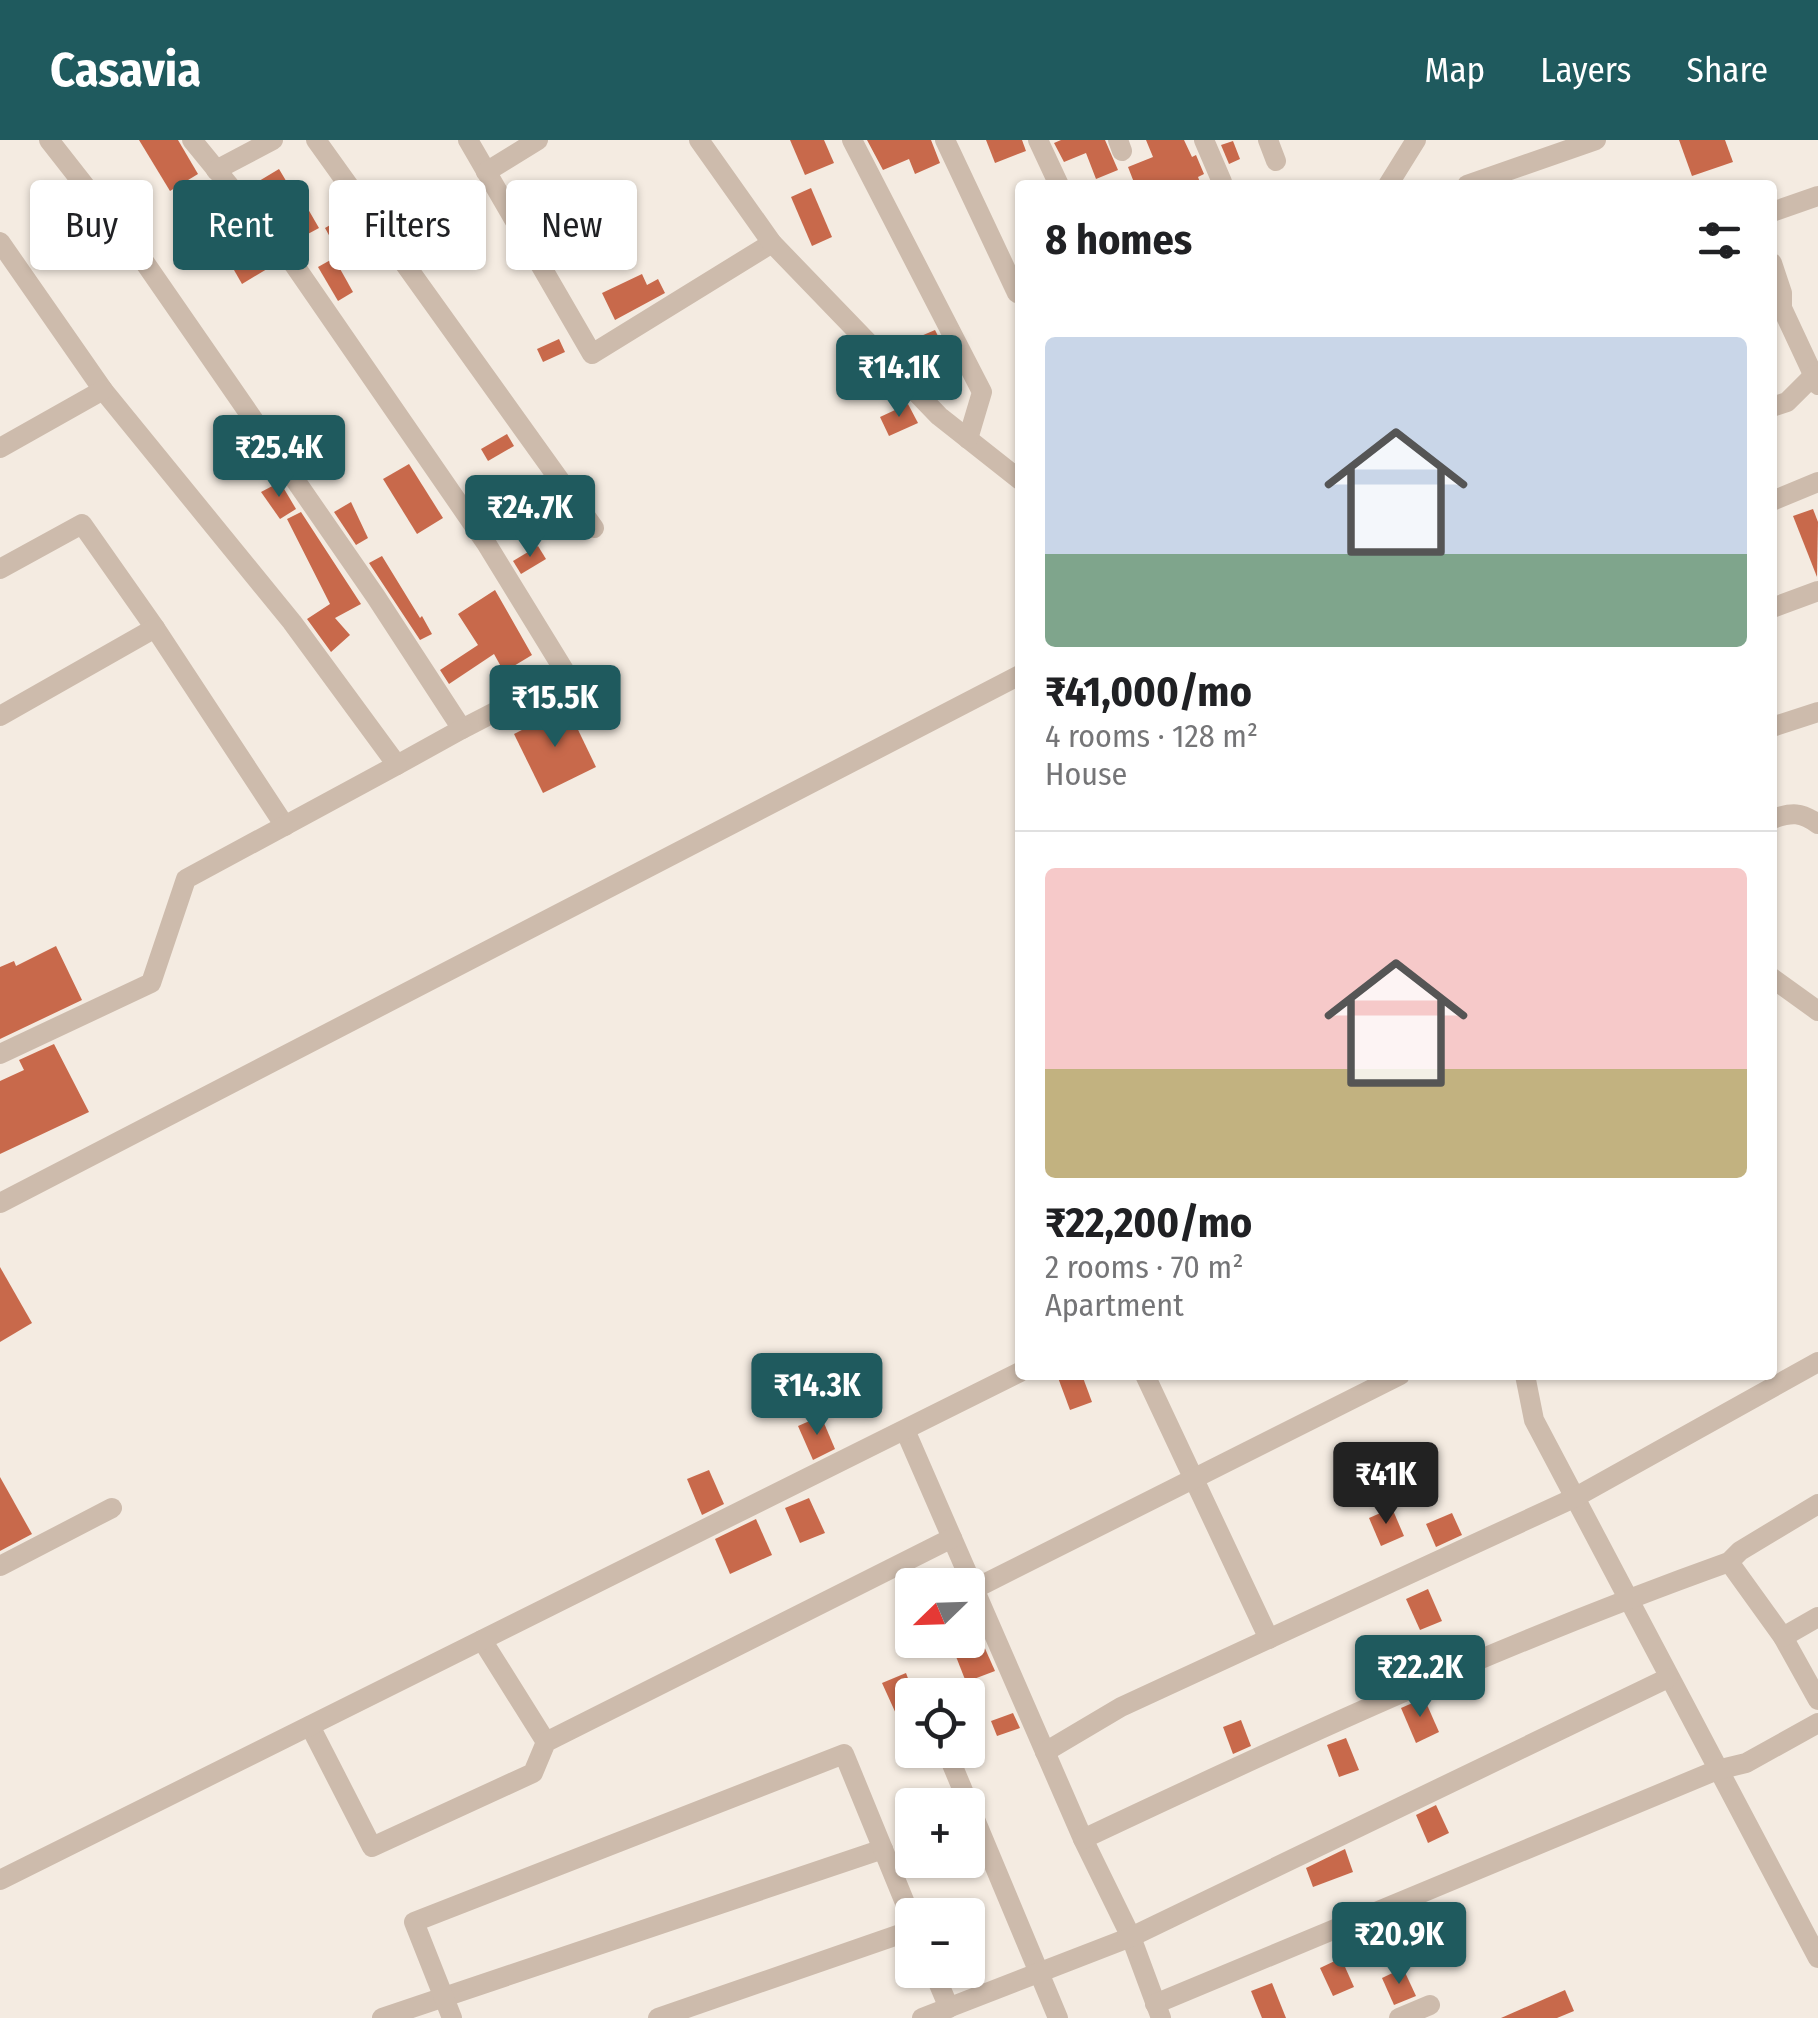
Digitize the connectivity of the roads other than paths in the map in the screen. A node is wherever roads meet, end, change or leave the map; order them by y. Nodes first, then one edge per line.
1 (50, 140) edge
2 (192, 140) edge
3 (273, 140) edge
4 (316, 140) edge
5 (468, 140) edge
6 (538, 140) edge
7 (698, 140) edge
8 (852, 140) edge
9 (945, 140) edge
10 (1038, 140) edge
11 (1204, 140) edge
12 (1268, 140) edge
13 (1393, 140) edge
14 (1416, 140) edge
15 (1596, 140) edge
16 (1276, 161) dead end
17 (1402, 162) junction
18 (216, 170) junction
19 (486, 172) junction
20 (1056, 180) edge
21 (1221, 180) edge
22 (1391, 180) edge
23 (1481, 180) edge
24 (1818, 196) edge
25 (1777, 210) edge
26 (0, 242) edge
27 (772, 243) junction
28 (1777, 278) edge
29 (1015, 289) edge
30 (1777, 310) edge
31 (1816, 380) edge
32 (104, 390) junction
33 (1777, 406) edge
34 (968, 440) junction
35 (0, 448) edge
36 (1015, 476) edge
37 (1818, 482) edge
38 (1777, 499) edge
39 (594, 528) dead end
40 (0, 569) edge
41 (1818, 591) edge
42 (1777, 606) edge
43 (155, 628) junction
44 (1015, 678) edge
45 (1818, 712) edge
46 (0, 716) edge
47 (1777, 726) edge
48 (462, 729) junction
49 (397, 765) junction
50 (1813, 813) edge
51 (1777, 817) edge
52 (284, 826) junction
53 (1777, 981) edge
54 (1818, 1010) edge
55 (0, 1054) edge
56 (0, 1202) edge
57 (1818, 1362) edge
58 (1015, 1375) edge
59 (1147, 1380) edge
60 (1390, 1380) edge
61 (1526, 1380) edge
62 (905, 1430) junction
63 (1194, 1479) junction
64 (1574, 1498) junction
65 (1818, 1504) edge
66 (112, 1508) dead end
67 (952, 1538) junction
68 (1729, 1562) junction
69 (0, 1566) edge
70 (965, 1568) edge
71 (985, 1583) edge
72 (1627, 1599) junction
73 (985, 1613) edge
74 (1818, 1617) edge
75 (1783, 1637) junction
76 (1269, 1638) junction
77 (482, 1640) junction
78 (1668, 1678) junction
79 (1818, 1700) edge
80 (1818, 1723) edge
81 (310, 1726) junction
82 (546, 1742) junction
83 (1045, 1752) junction
84 (954, 1768) edge
85 (1717, 1770) junction
86 (1084, 1839) junction
87 (883, 1849) junction
88 (0, 1880) edge
89 (903, 1898) edge
90 (895, 1936) edge
91 (1130, 1937) junction
92 (1818, 1958) edge
93 (1040, 1974) junction
94 (941, 1988) edge
95 (444, 1998) junction
96 (1430, 2005) dead end
97 (949, 2008) junction
98 (1158, 2011) edge
99 (382, 2018) edge
100 (452, 2018) edge
101 (658, 2018) edge
102 (922, 2018) edge
103 (1058, 2018) edge
104 (1400, 2018) edge

1 - 48 street
2 - 18 street
3 - 18 street
4 - 39 street
5 - 19 street
6 - 19 street
7 - 27 street
8 - 34 street
9 - 29 street
10 - 20 street
11 - 21 street
12 - 16 street
13 - 17 street
14 - 17 street
15 - 23 street
17 - 22 street
18 - 48 street
19 - 27 street
24 - 25 street
26 - 32 street
27 - 34 street
28 - 30 street
30 - 31 street
31 - 33 street
32 - 35 street
32 - 49 street
34 - 36 street
37 - 38 street
40 - 43 street
41 - 42 street
43 - 46 street
43 - 52 street
44 - 56 street
45 - 47 street
48 - 49 street
49 - 52 street
50 - 51 street
52 - 55 street
53 - 54 street
57 - 64 street
58 - 62 street
59 - 63 street
60 - 63 street
61 - 64 street
62 - 67 street
62 - 77 street
63 - 71 street
63 - 76 street
64 - 72 street
64 - 76 street
65 - 68 street
66 - 69 street
67 - 70 street
67 - 82 street
68 - 72 street
68 - 75 street
72 - 78 street
72 - 86 street
73 - 83 street
74 - 75 street
75 - 79 street
76 - 83 street
77 - 81 street
77 - 82 street
78 - 85 street
78 - 91 street
80 - 85 street
81 - 82 street
81 - 88 street
83 - 86 street
84 - 93 street
85 - 92 street
85 - 98 street
86 - 91 street
87 - 89 street
87 - 95 street
87 - 95 street
90 - 101 street
91 - 93 street
91 - 98 street
93 - 97 street
93 - 103 street
94 - 97 street
95 - 99 street
95 - 100 street
96 - 104 street
97 - 102 street

